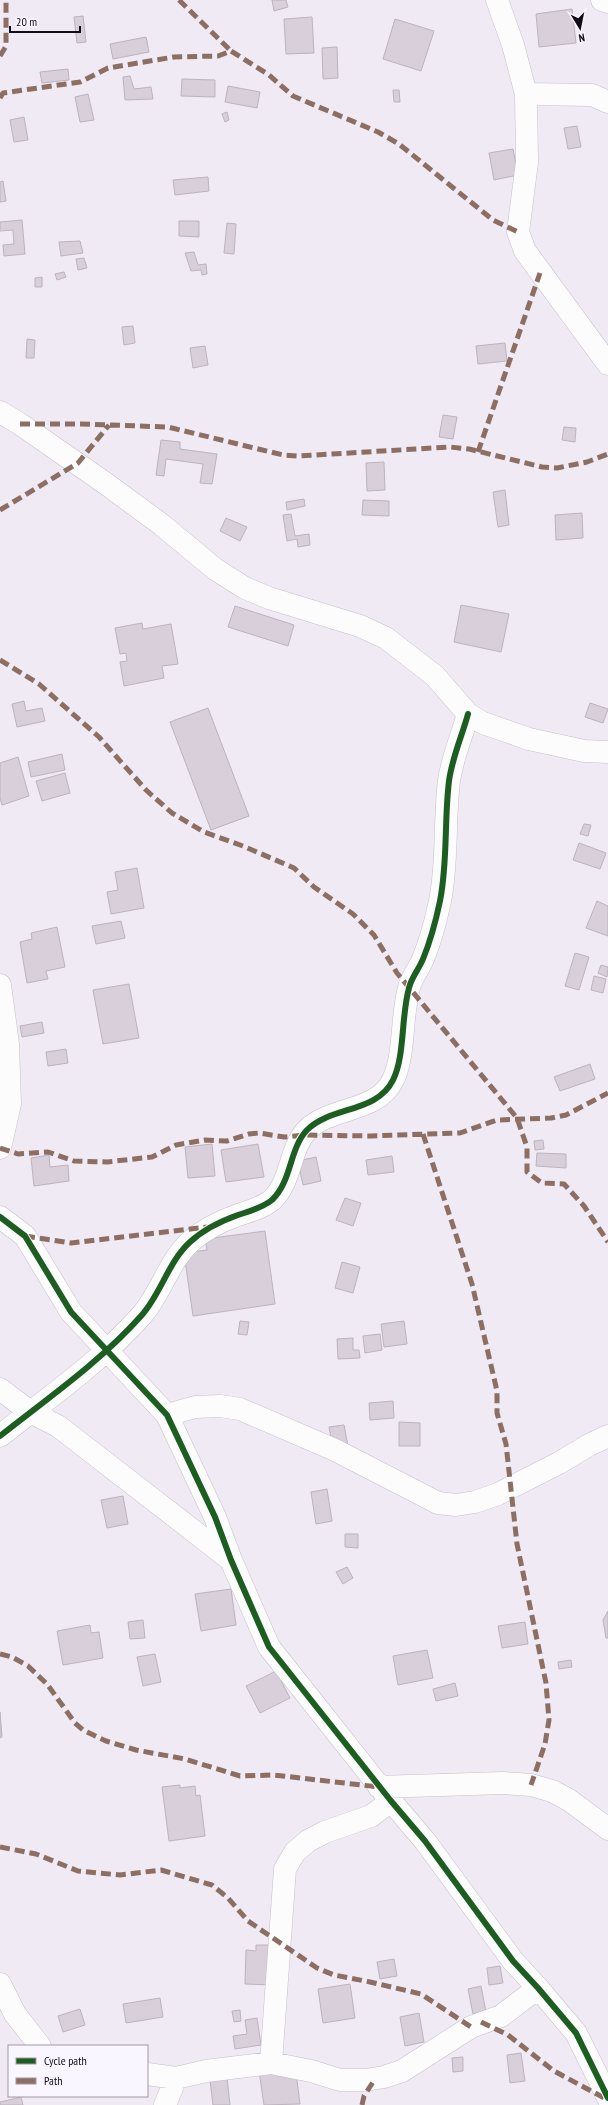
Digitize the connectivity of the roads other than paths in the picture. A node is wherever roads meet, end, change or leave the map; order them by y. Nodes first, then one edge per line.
1 (497, 0) edge
2 (602, 0) edge
3 (608, 2) edge
4 (526, 94) junction
5 (608, 102) edge
6 (608, 364) edge
7 (0, 412) edge
8 (468, 714) junction
9 (608, 752) edge
10 (0, 985) edge
11 (0, 1148) edge
12 (0, 1217) edge
13 (106, 1351) junction
14 (0, 1389) edge
15 (30, 1412) junction
16 (167, 1415) junction
17 (0, 1436) edge
18 (608, 1436) edge
19 (231, 1560) junction
20 (385, 1794) junction
21 (608, 1829) edge
22 (0, 1984) edge
23 (538, 1988) junction
24 (39, 2045) edge
25 (271, 2063) junction
26 (148, 2074) edge
27 (176, 2078) junction
28 (608, 2098) edge
29 (165, 2105) edge

1 - 4 street
2 - 3 street
4 - 5 street
4 - 6 street
7 - 8 street
8 - 9 street
8 - 13 street
10 - 11 street
12 - 13 street
13 - 15 street
13 - 16 street
14 - 15 street
15 - 17 street
15 - 19 street
16 - 18 street
16 - 19 street
19 - 20 street
20 - 21 street
20 - 23 street
20 - 25 street
22 - 24 street
23 - 25 street
23 - 28 street
25 - 27 street
26 - 27 street
27 - 29 street

